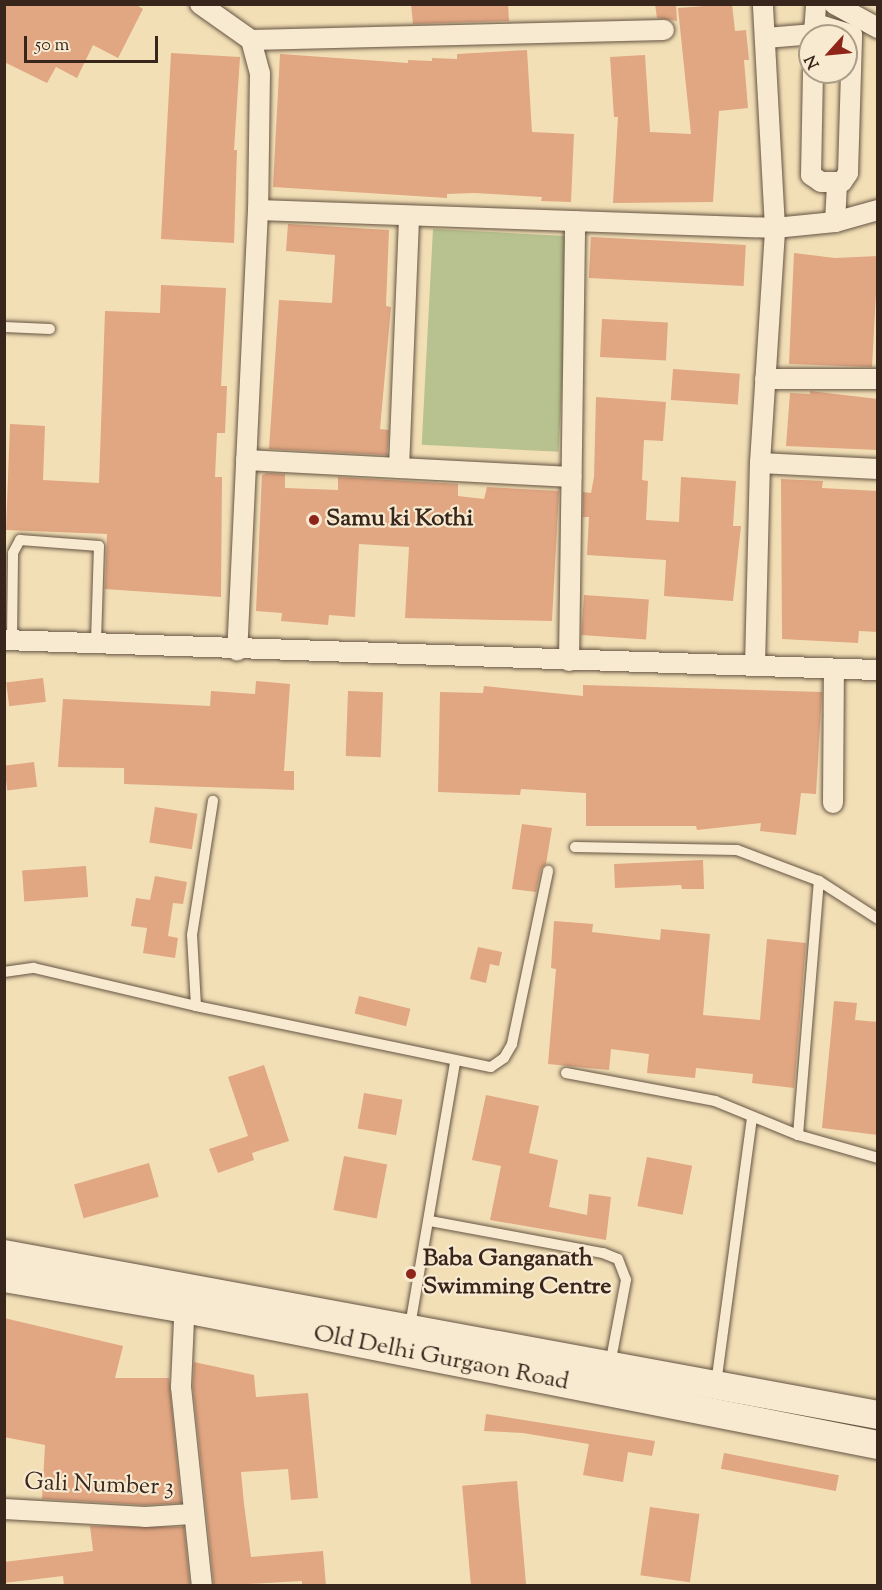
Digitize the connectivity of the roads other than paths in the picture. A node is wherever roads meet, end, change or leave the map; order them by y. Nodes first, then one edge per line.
1 (200, 4) edge
2 (763, 4) edge
3 (834, 4) edge
4 (878, 28) edge
5 (664, 30) dead end
6 (798, 30) edge
7 (766, 38) junction
8 (251, 40) junction
9 (813, 84) edge
10 (851, 84) edge
11 (837, 183) junction
12 (258, 210) junction
13 (878, 210) edge
14 (409, 216) junction
15 (575, 221) junction
16 (835, 222) junction
17 (775, 228) junction
18 (4, 327) edge
19 (50, 329) dead end
20 (765, 379) junction
21 (878, 379) edge
22 (246, 460) junction
23 (760, 463) junction
24 (399, 468) junction
25 (878, 470) edge
26 (572, 477) junction
27 (4, 540) edge
28 (16, 544) junction
29 (8, 640) edge
30 (96, 642) junction
31 (237, 650) junction
32 (569, 661) junction
33 (755, 666) junction
34 (834, 669) junction
35 (878, 670) edge
36 (213, 801) dead end
37 (833, 803) dead end
38 (575, 847) dead end
39 (548, 871) dead end
40 (819, 881) junction
41 (878, 919) edge
42 (4, 972) edge
43 (196, 1006) junction
44 (454, 1062) junction
45 (566, 1073) dead end
46 (752, 1119) junction
47 (798, 1135) junction
48 (878, 1158) edge
49 (430, 1221) junction
50 (4, 1254) edge
51 (4, 1278) edge
52 (185, 1298) junction
53 (410, 1326) junction
54 (607, 1378) junction
55 (716, 1384) junction
56 (878, 1415) edge
57 (878, 1445) edge
58 (4, 1509) edge
59 (192, 1514) junction
60 (201, 1586) edge

1 - 8 street
2 - 7 street
3 - 4 street
5 - 8 street
6 - 7 street
7 - 17 street
8 - 12 street
9 - 11 street
10 - 11 street
11 - 16 street
12 - 14 street
12 - 22 street
13 - 16 street
14 - 15 street
14 - 24 street
15 - 17 street
15 - 26 street
16 - 17 street
17 - 20 street
18 - 19 lane
20 - 21 street
20 - 23 street
22 - 24 street
22 - 31 street
23 - 25 street
23 - 33 street
24 - 26 street
26 - 32 street
27 - 28 lane
28 - 29 lane
28 - 30 lane
29 - 30 street
30 - 31 street
31 - 32 street
32 - 33 street
33 - 34 street
34 - 35 street
34 - 37 street
36 - 43 lane
38 - 40 lane
39 - 44 lane
40 - 41 lane
40 - 47 lane
42 - 43 lane
43 - 44 lane
44 - 49 lane
45 - 46 lane
46 - 47 lane
46 - 55 lane
47 - 48 lane
49 - 53 lane
49 - 54 lane
50 - 52 main road, Old Delhi Gurgaon Road
51 - 52 main road, Old Delhi Gurgaon Road
52 - 53 main road, Old Delhi Gurgaon Road
52 - 54 main road, Old Delhi Gurgaon Road
52 - 59 street
53 - 54 main road, Old Delhi Gurgaon Road
54 - 55 main road, Old Delhi Gurgaon Road
54 - 57 main road, Old Delhi Gurgaon Road
55 - 56 main road, Old Delhi Gurgaon Road
58 - 59 street, Gali Number 3
59 - 60 street

